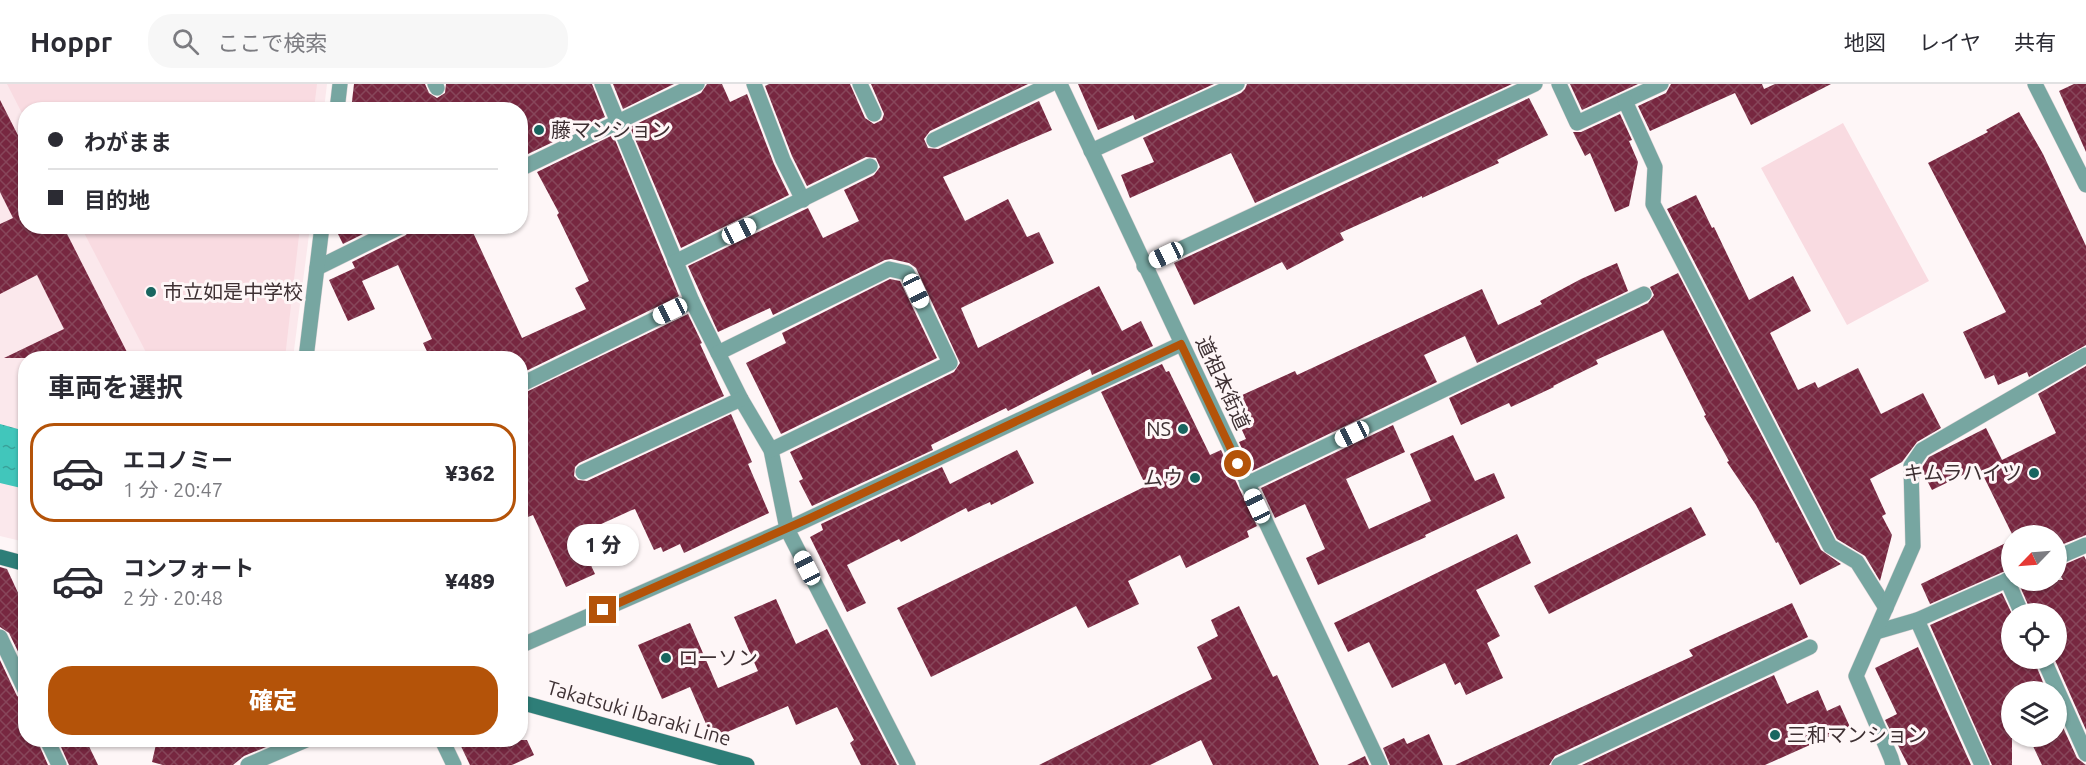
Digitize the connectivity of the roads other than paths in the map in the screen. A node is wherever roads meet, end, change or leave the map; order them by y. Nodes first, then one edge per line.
1 (340, 84) edge
2 (602, 84) edge
3 (697, 84) edge
4 (754, 84) edge
5 (860, 84) edge
6 (1052, 84) edge
7 (1060, 84) edge
8 (1238, 84) edge
9 (1535, 84) edge
10 (1559, 84) edge
11 (1661, 84) edge
12 (2035, 84) edge
13 (1624, 101) junction
14 (338, 102) edge
15 (874, 114) dead end
16 (617, 121) junction
17 (934, 140) dead end
18 (1091, 151) junction
19 (528, 165) edge
20 (870, 166) dead end
21 (2086, 185) edge
22 (803, 200) junction
23 (321, 234) edge
24 (384, 234) edge
25 (675, 262) junction
26 (1144, 266) junction
27 (317, 268) junction
28 (1644, 294) dead end
29 (692, 301) junction
30 (1181, 344) junction
31 (307, 351) edge
32 (718, 353) junction
33 (2086, 355) edge
34 (528, 381) edge
35 (741, 399) junction
36 (771, 450) junction
37 (584, 472) dead end
38 (1247, 484) junction
39 (787, 529) junction
40 (2086, 545) edge
41 (2067, 553) edge
42 (0, 557) edge
43 (18, 562) edge
44 (2001, 583) edge
45 (1886, 608) junction
46 (1917, 620) junction
47 (1876, 632) junction
48 (0, 637) edge
49 (528, 642) edge
50 (1810, 648) dead end
51 (2048, 669) edge
52 (18, 675) edge
53 (528, 704) edge
54 (50, 747) edge
55 (290, 747) edge
56 (445, 747) edge
57 (2086, 754) edge
58 (59, 765) edge
59 (248, 765) edge
60 (454, 765) edge
61 (747, 765) edge
62 (908, 765) edge
63 (1380, 765) edge
64 (1559, 765) edge
65 (1893, 765) edge
66 (1982, 765) edge

1 - 14 street
2 - 16 street
3 - 16 street
4 - 22 street
5 - 15 street
6 - 17 street
7 - 18 street, 道祖本街道
8 - 18 street
9 - 26 street
10 - 13 street
11 - 13 street
12 - 21 street
13 - 45 street
16 - 19 street
16 - 25 street
18 - 26 street, 道祖本街道
20 - 22 street
22 - 25 street
23 - 27 street
24 - 27 street
25 - 29 street
26 - 30 street, 道祖本街道
27 - 31 street
28 - 38 street
29 - 32 street
29 - 34 street
30 - 38 street, 道祖本街道
30 - 39 street
32 - 35 street
32 - 36 street
33 - 45 street
35 - 36 street
35 - 37 street
36 - 39 street
38 - 63 street, 道祖本街道
39 - 49 street
39 - 62 street
40 - 41 street
42 - 43 main road
44 - 46 street
45 - 47 street
46 - 47 street
46 - 66 street
47 - 65 street
48 - 52 street
50 - 64 street
51 - 57 street
53 - 61 main road, Takatsuki Ibaraki Line
54 - 58 street
55 - 59 street
56 - 60 street

